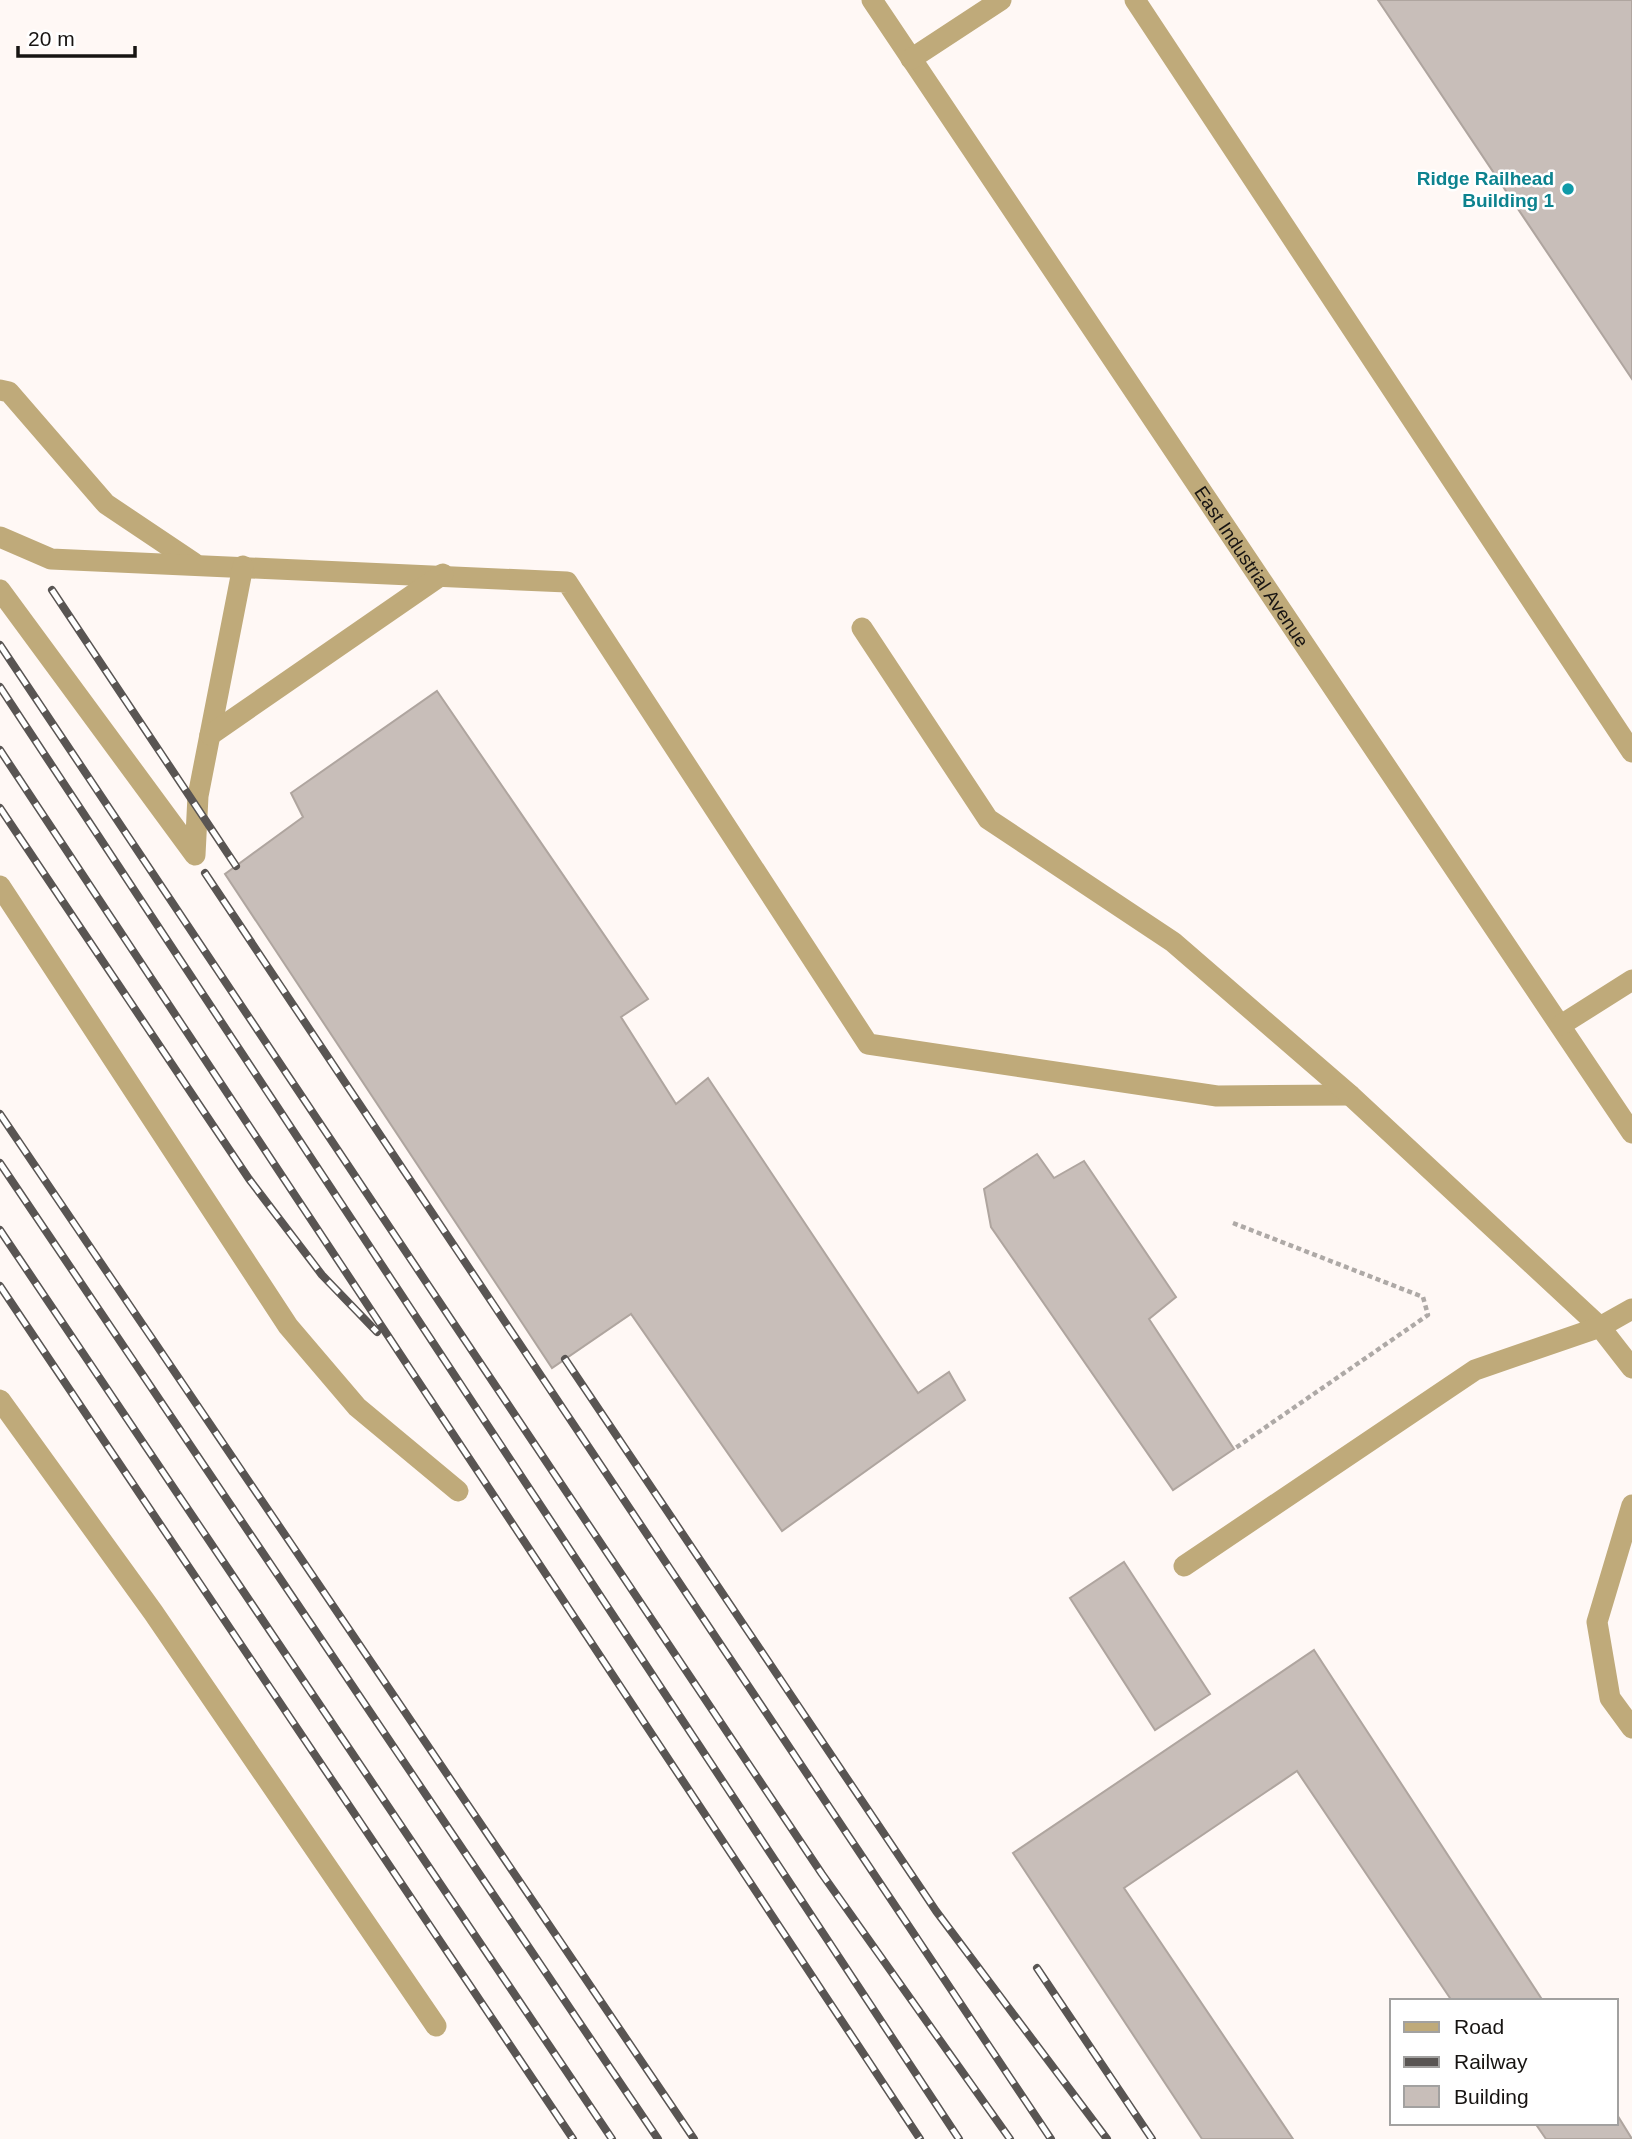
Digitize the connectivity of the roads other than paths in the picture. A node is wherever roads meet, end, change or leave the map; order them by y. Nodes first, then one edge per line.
1 (872, 0) edge
2 (1001, 0) edge
3 (1135, 0) edge
4 (911, 59) junction
5 (0, 390) edge
6 (0, 537) edge
7 (196, 564) junction
8 (243, 566) junction
9 (443, 574) junction
10 (0, 590) edge
11 (862, 628) dead end
12 (210, 735) junction
13 (1632, 752) edge
14 (0, 886) edge
15 (1632, 980) edge
16 (1561, 1025) junction
17 (1350, 1095) junction
18 (1632, 1133) edge
19 (1632, 1309) edge
20 (1600, 1327) junction
21 (1632, 1368) edge
22 (0, 1400) edge
23 (458, 1491) dead end
24 (1632, 1505) edge
25 (1184, 1566) dead end
26 (1632, 1728) edge
27 (436, 2026) dead end

1 - 4 street, East Industrial Avenue
2 - 4 street
3 - 13 street
4 - 16 street, East Industrial Avenue
5 - 7 street
6 - 7 street
7 - 8 street
8 - 9 street
8 - 12 street
9 - 12 street
9 - 17 street
10 - 12 street
11 - 17 street
14 - 23 street
15 - 16 street
16 - 18 street, East Industrial Avenue
17 - 20 street
19 - 20 street
20 - 21 street
20 - 25 street
22 - 27 street
24 - 26 street

